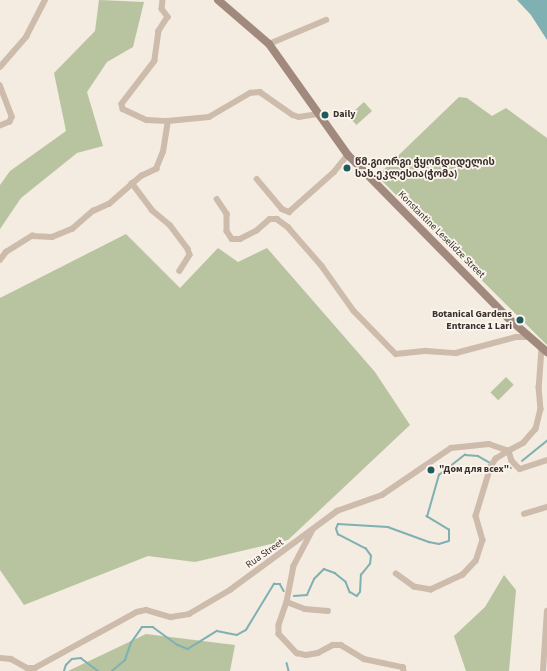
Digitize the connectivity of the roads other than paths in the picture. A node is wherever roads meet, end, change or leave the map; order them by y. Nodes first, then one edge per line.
1 (45, 0) edge
2 (162, 0) edge
3 (218, 0) edge
4 (326, 20) dead end
5 (269, 44) junction
6 (0, 66) edge
7 (0, 85) edge
8 (317, 114) junction
9 (168, 121) junction
10 (0, 126) edge
11 (348, 155) junction
12 (256, 179) dead end
13 (132, 183) junction
14 (217, 199) dead end
15 (0, 260) edge
16 (180, 271) dead end
17 (529, 337) junction
18 (544, 350) edge
19 (509, 451) junction
20 (547, 460) edge
21 (547, 507) edge
22 (524, 514) dead end
23 (313, 530) junction
24 (396, 574) dead end
25 (287, 602) junction
26 (328, 611) dead end
27 (547, 611) edge
28 (0, 658) edge
29 (404, 671) edge
30 (543, 671) edge

1 - 6 street
2 - 9 street
3 - 5 main road, Konstantine Leselidze Street
4 - 5 street
5 - 8 main road, Konstantine Leselidze Street
7 - 10 street
8 - 9 street
8 - 11 main road, Konstantine Leselidze Street
9 - 13 street
11 - 12 street
11 - 17 main road, Konstantine Leselidze Street
13 - 15 street
13 - 16 street
14 - 17 street
17 - 18 main road, Konstantine Leselidze Street
18 - 19 street
19 - 20 street
19 - 23 street, Rua Street
19 - 24 street
21 - 22 street
23 - 25 street
23 - 28 street, Rua Street
25 - 26 street
25 - 29 street
27 - 30 street

